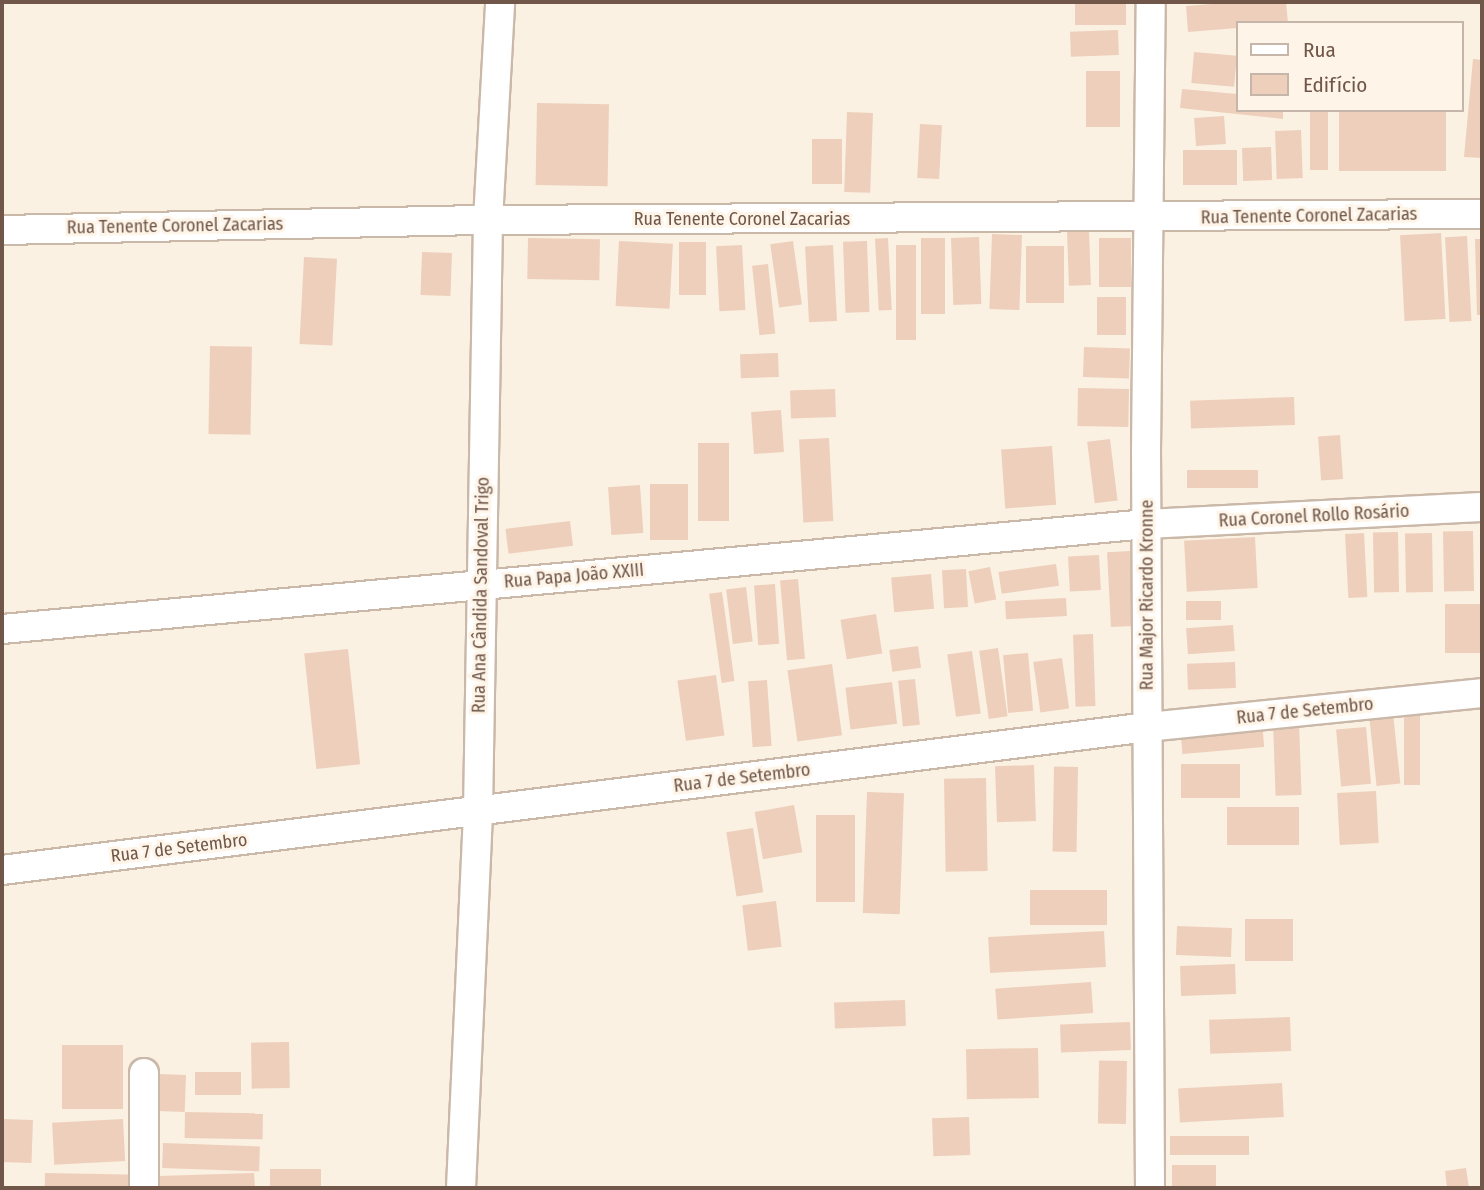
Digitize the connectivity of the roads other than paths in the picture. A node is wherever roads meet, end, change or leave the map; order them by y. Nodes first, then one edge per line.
1 (499, 2) edge
2 (1151, 2) edge
3 (1482, 214) edge
4 (1148, 218) junction
5 (488, 220) junction
6 (2, 230) edge
7 (1482, 507) edge
8 (1146, 524) junction
9 (480, 584) junction
10 (2, 629) edge
11 (1482, 692) edge
12 (1148, 727) junction
13 (478, 812) junction
14 (2, 870) edge
15 (144, 1073) dead end
16 (144, 1188) edge
17 (461, 1188) edge
18 (1150, 1188) edge

1 - 5 street, Rua Ana Cândida Sandoval Trigo
2 - 4 street, Rua Major Ricardo Kronne
3 - 4 street, Rua Tenente Coronel Zacarias
4 - 5 street, Rua Tenente Coronel Zacarias
4 - 8 street, Rua Major Ricardo Kronne
5 - 6 street, Rua Tenente Coronel Zacarias
5 - 9 street, Rua Ana Cândida Sandoval Trigo
7 - 8 street, Rua Coronel Rollo Rosário
8 - 9 street, Rua Papa João XXIII
8 - 12 street, Rua Major Ricardo Kronne
9 - 10 street, Rua Papa João XXIII
9 - 13 street, Rua Ana Cândida Sandoval Trigo
11 - 12 street, Rua 7 de Setembro
12 - 13 street, Rua 7 de Setembro
12 - 18 street, Rua Major Ricardo Kronne
13 - 14 street, Rua 7 de Setembro
13 - 17 street, Rua Ana Cândida Sandoval Trigo
15 - 16 street

